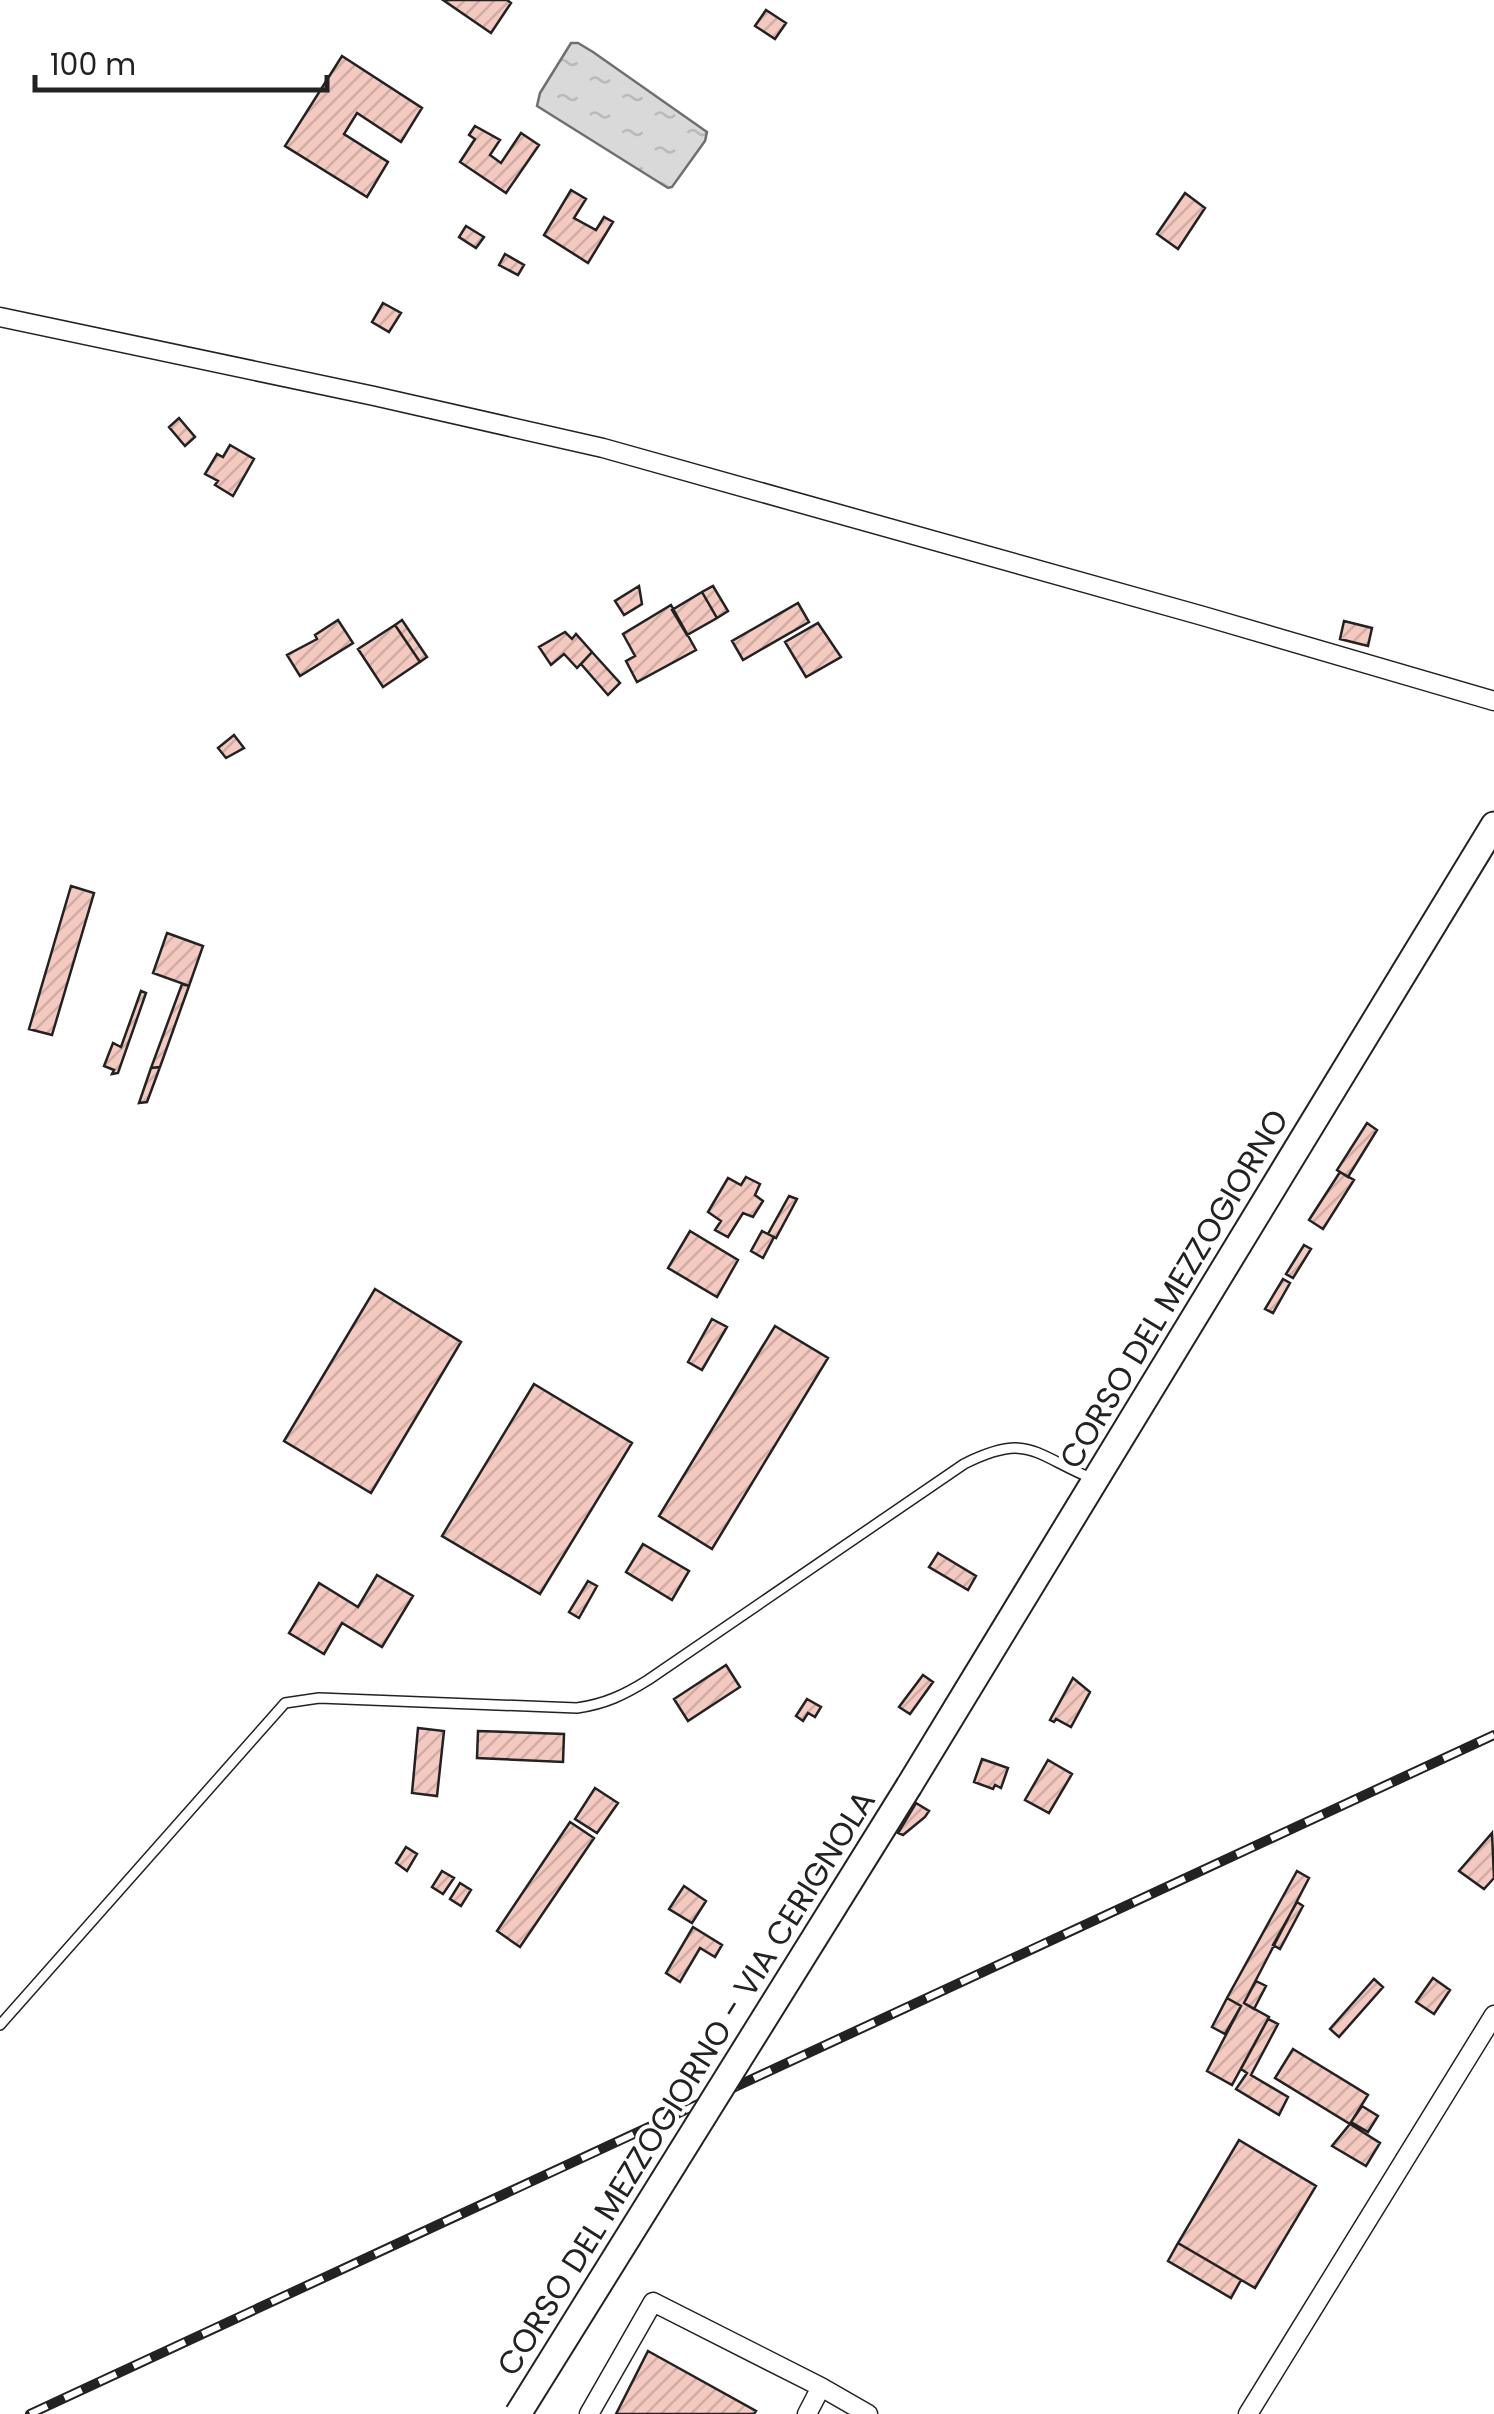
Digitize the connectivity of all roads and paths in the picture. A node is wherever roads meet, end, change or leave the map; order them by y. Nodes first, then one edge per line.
1 (0, 317) edge
2 (1494, 701) edge
3 (1494, 825) edge
4 (1095, 1480) junction
5 (909, 1786) joint
6 (1494, 2015) edge
7 (0, 2025) edge
8 (821, 2387) junction
9 (518, 2414) edge
10 (588, 2414) edge
11 (806, 2414) edge
12 (868, 2414) edge
13 (1248, 2414) edge

1 - 2 street
3 - 4 main road, CORSO DEL MEZZOGIORNO
4 - 5 main road, CORSO DEL MEZZOGIORNO
4 - 7 lane
5 - 9 main road, CORSO DEL MEZZOGIORNO - VIA CERIGNOLA, bridge
6 - 13 street
8 - 10 street
8 - 11 street
8 - 12 street

